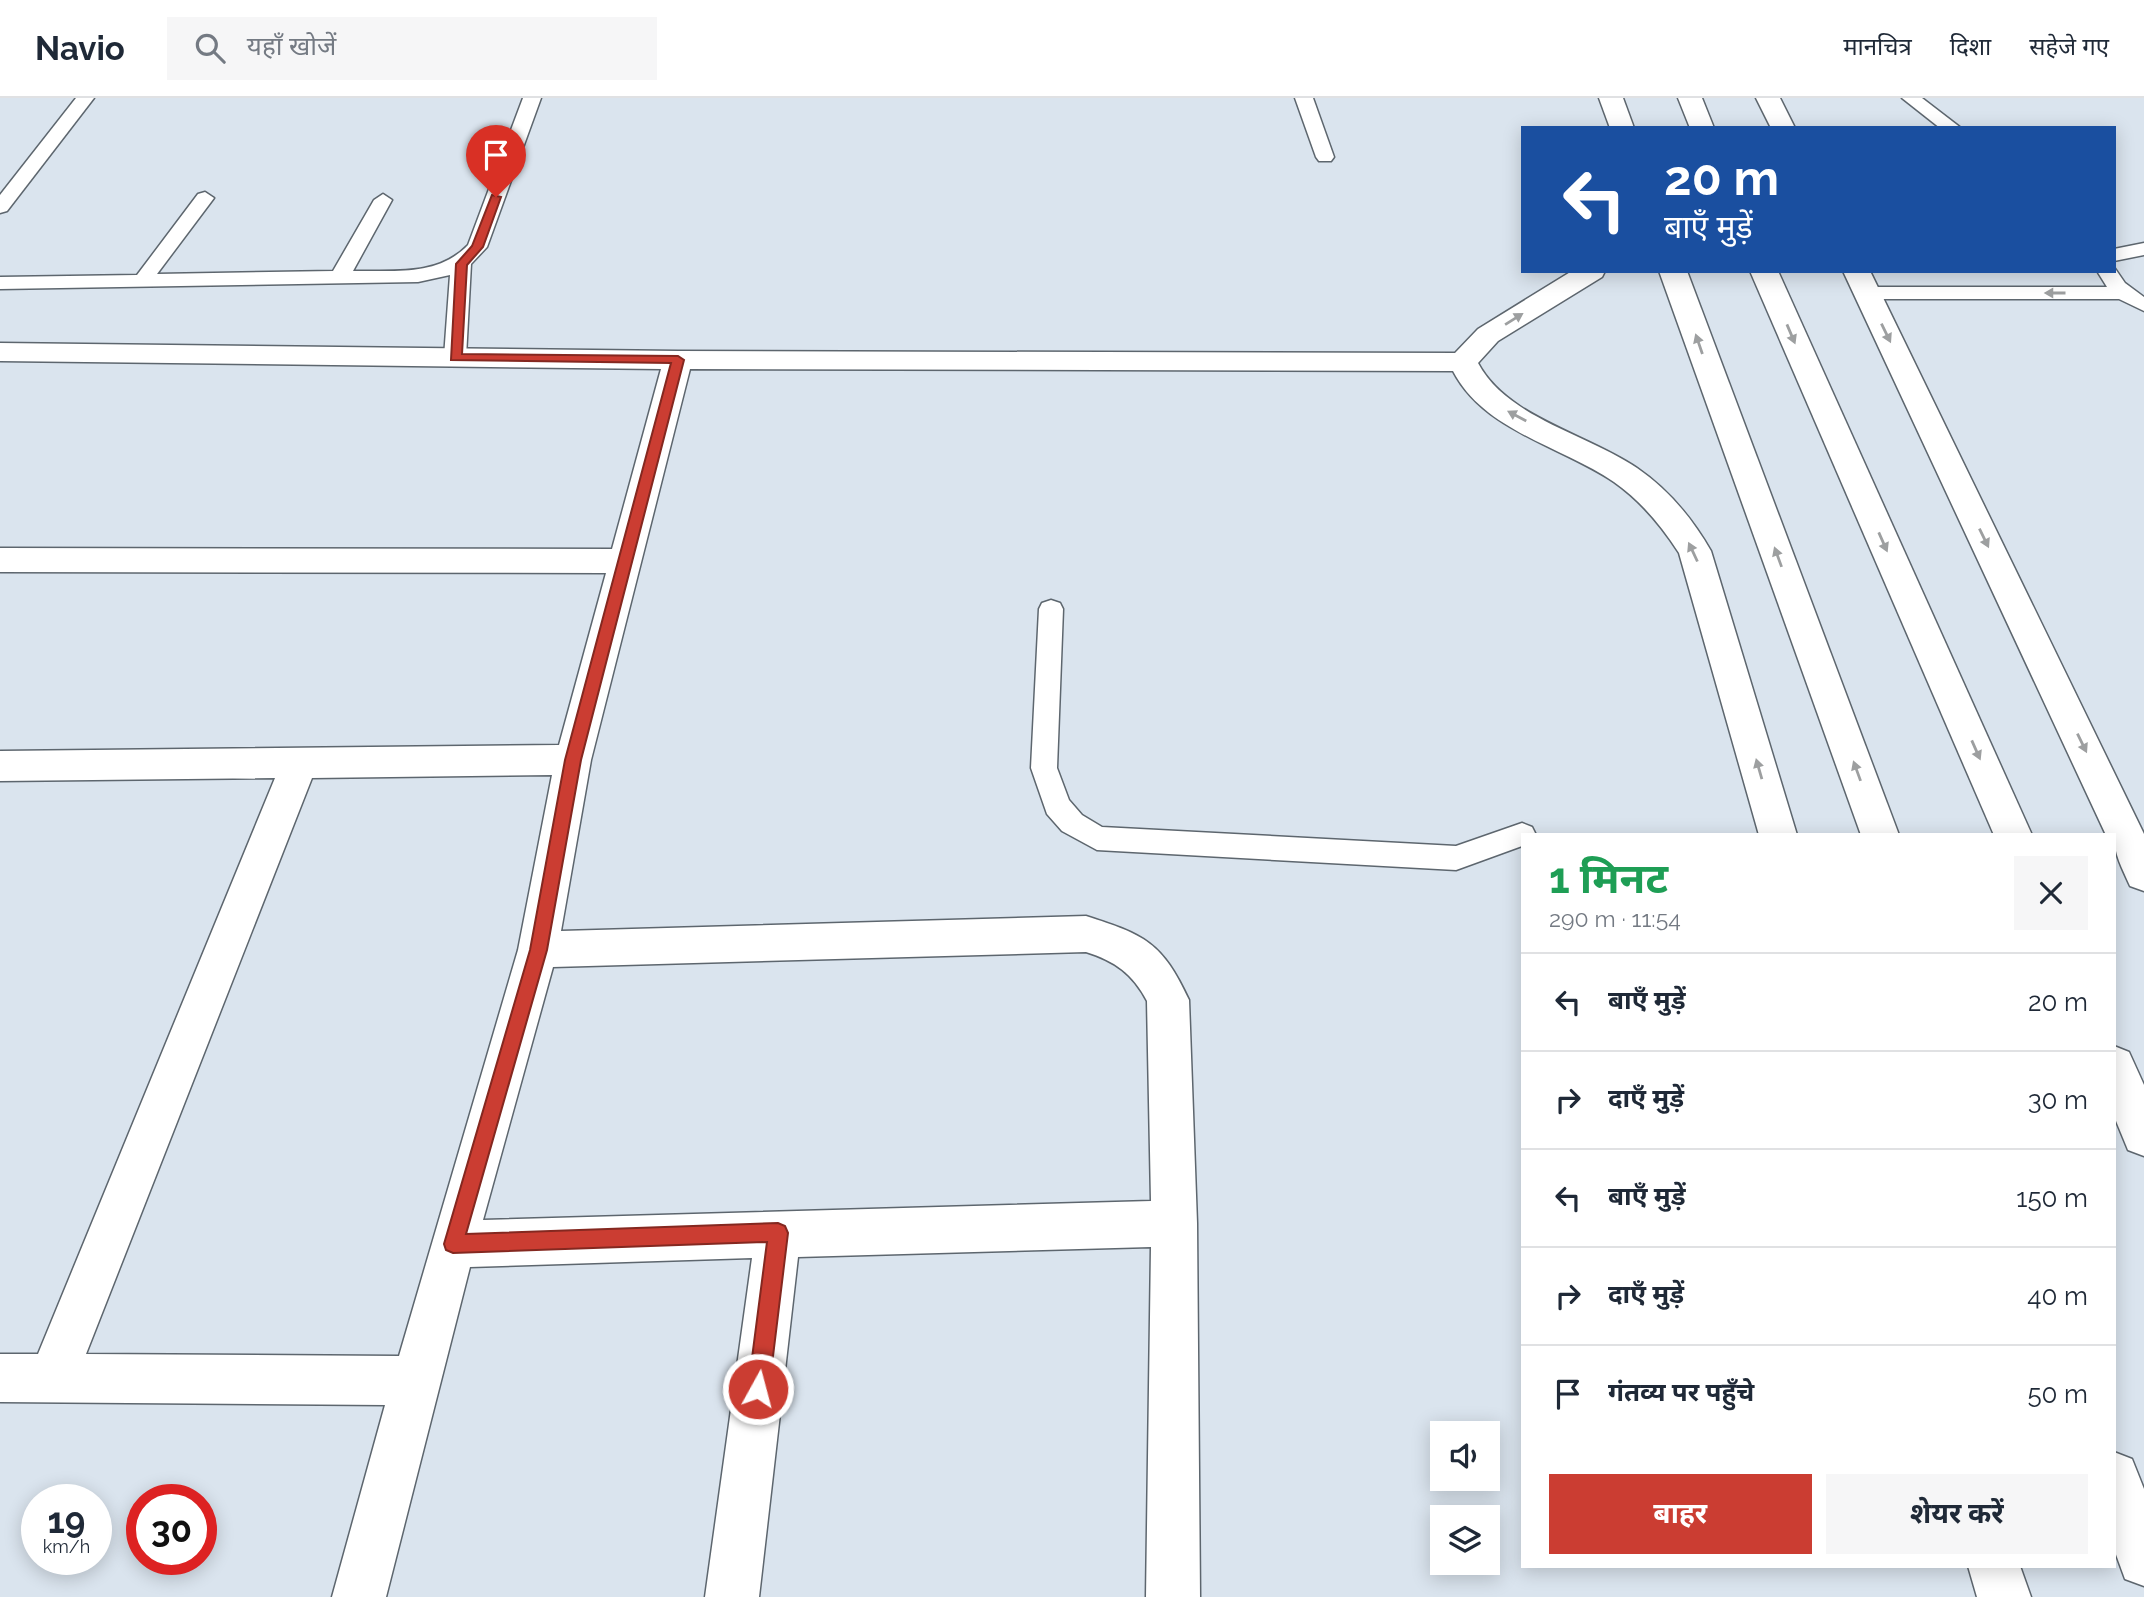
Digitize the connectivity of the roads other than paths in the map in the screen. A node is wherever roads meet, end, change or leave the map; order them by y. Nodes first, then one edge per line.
1 (85, 98) edge
2 (532, 98) edge
3 (1304, 98) edge
4 (1611, 98) edge
5 (1690, 98) edge
6 (1768, 98) edge
7 (1911, 98) edge
8 (1621, 126) edge
9 (1701, 126) edge
10 (1782, 126) edge
11 (1949, 126) edge
12 (1325, 157) dead end
13 (205, 198) dead end
14 (383, 200) dead end
15 (0, 207) edge
16 (461, 264) junction
17 (1588, 273) edge
18 (1675, 273) edge
19 (1765, 273) edge
20 (2108, 273) edge
21 (340, 277) junction
22 (142, 281) junction
23 (1862, 282) edge
24 (0, 283) edge
25 (2123, 293) junction
26 (2144, 305) edge
27 (0, 352) edge
28 (455, 357) junction
29 (678, 360) junction
30 (1463, 362) junction
31 (0, 560) edge
32 (627, 561) junction
33 (1051, 609) dead end
34 (573, 760) junction
35 (300, 762) junction
36 (0, 766) edge
37 (1778, 833) edge
38 (1879, 833) edge
39 (2012, 833) edge
40 (1521, 835) edge
41 (2144, 874) edge
42 (538, 950) junction
43 (2116, 1071) edge
44 (2144, 1135) edge
45 (1174, 1223) junction
46 (778, 1233) junction
47 (453, 1244) junction
48 (0, 1378) edge
49 (52, 1378) junction
50 (416, 1381) junction
51 (2116, 1483) edge
52 (2144, 1560) edge
53 (1995, 1568) edge
54 (359, 1597) edge
55 (732, 1597) edge
56 (1173, 1597) edge
57 (2004, 1597) edge

1 - 15 lane
2 - 16 lane
3 - 12 lane
4 - 8 street
5 - 9 street
6 - 10 street
7 - 11 lane
13 - 22 lane
14 - 21 lane
16 - 21 lane
16 - 28 lane
30 -> 17 street
38 -> 18 street
19 -> 39 street
20 - 25 lane
21 - 22 lane
22 - 24 lane
25 -> 23 lane
23 -> 41 street
25 - 26 lane
27 - 28 street
28 - 29 street
29 - 30 street
29 - 32 street
37 -> 30 street
31 - 32 street
32 - 34 street
33 - 40 lane
34 - 35 street
34 - 42 street
35 - 36 street
35 - 49 street
42 - 45 street
42 - 47 street
43 - 44 street
45 - 46 street
45 - 56 street
46 - 47 street
46 - 55 street
47 - 50 street
48 - 49 street
49 - 50 street
50 - 54 street
51 - 52 street
53 - 57 street

